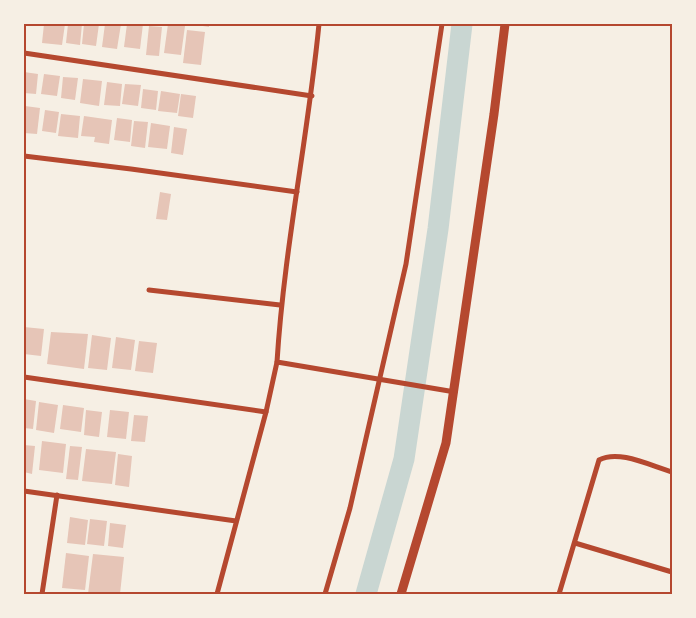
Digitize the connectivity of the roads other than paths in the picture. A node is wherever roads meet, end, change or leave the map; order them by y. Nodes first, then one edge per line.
1 (319, 24) edge
2 (442, 24) edge
3 (504, 24) edge
4 (24, 53) edge
5 (312, 96) junction
6 (24, 156) edge
7 (297, 192) junction
8 (149, 290) dead end
9 (280, 305) junction
10 (277, 362) junction
11 (24, 377) edge
12 (379, 381) junction
13 (455, 392) junction
14 (266, 412) junction
15 (672, 472) edge
16 (24, 490) edge
17 (57, 496) junction
18 (236, 521) junction
19 (574, 542) junction
20 (672, 572) edge
21 (42, 594) edge
22 (217, 594) edge
23 (326, 594) edge
24 (401, 594) edge
25 (559, 594) edge

1 - 5 street
2 - 12 street
3 - 13 street
4 - 5 street
5 - 7 street
6 - 7 street
7 - 9 street
8 - 9 street
9 - 10 street
10 - 12 street
10 - 14 street
11 - 14 street
12 - 13 street
12 - 23 street
13 - 24 street
14 - 18 street
15 - 19 street
16 - 17 street
17 - 18 street
17 - 21 street
18 - 22 street
19 - 20 street
19 - 25 street

